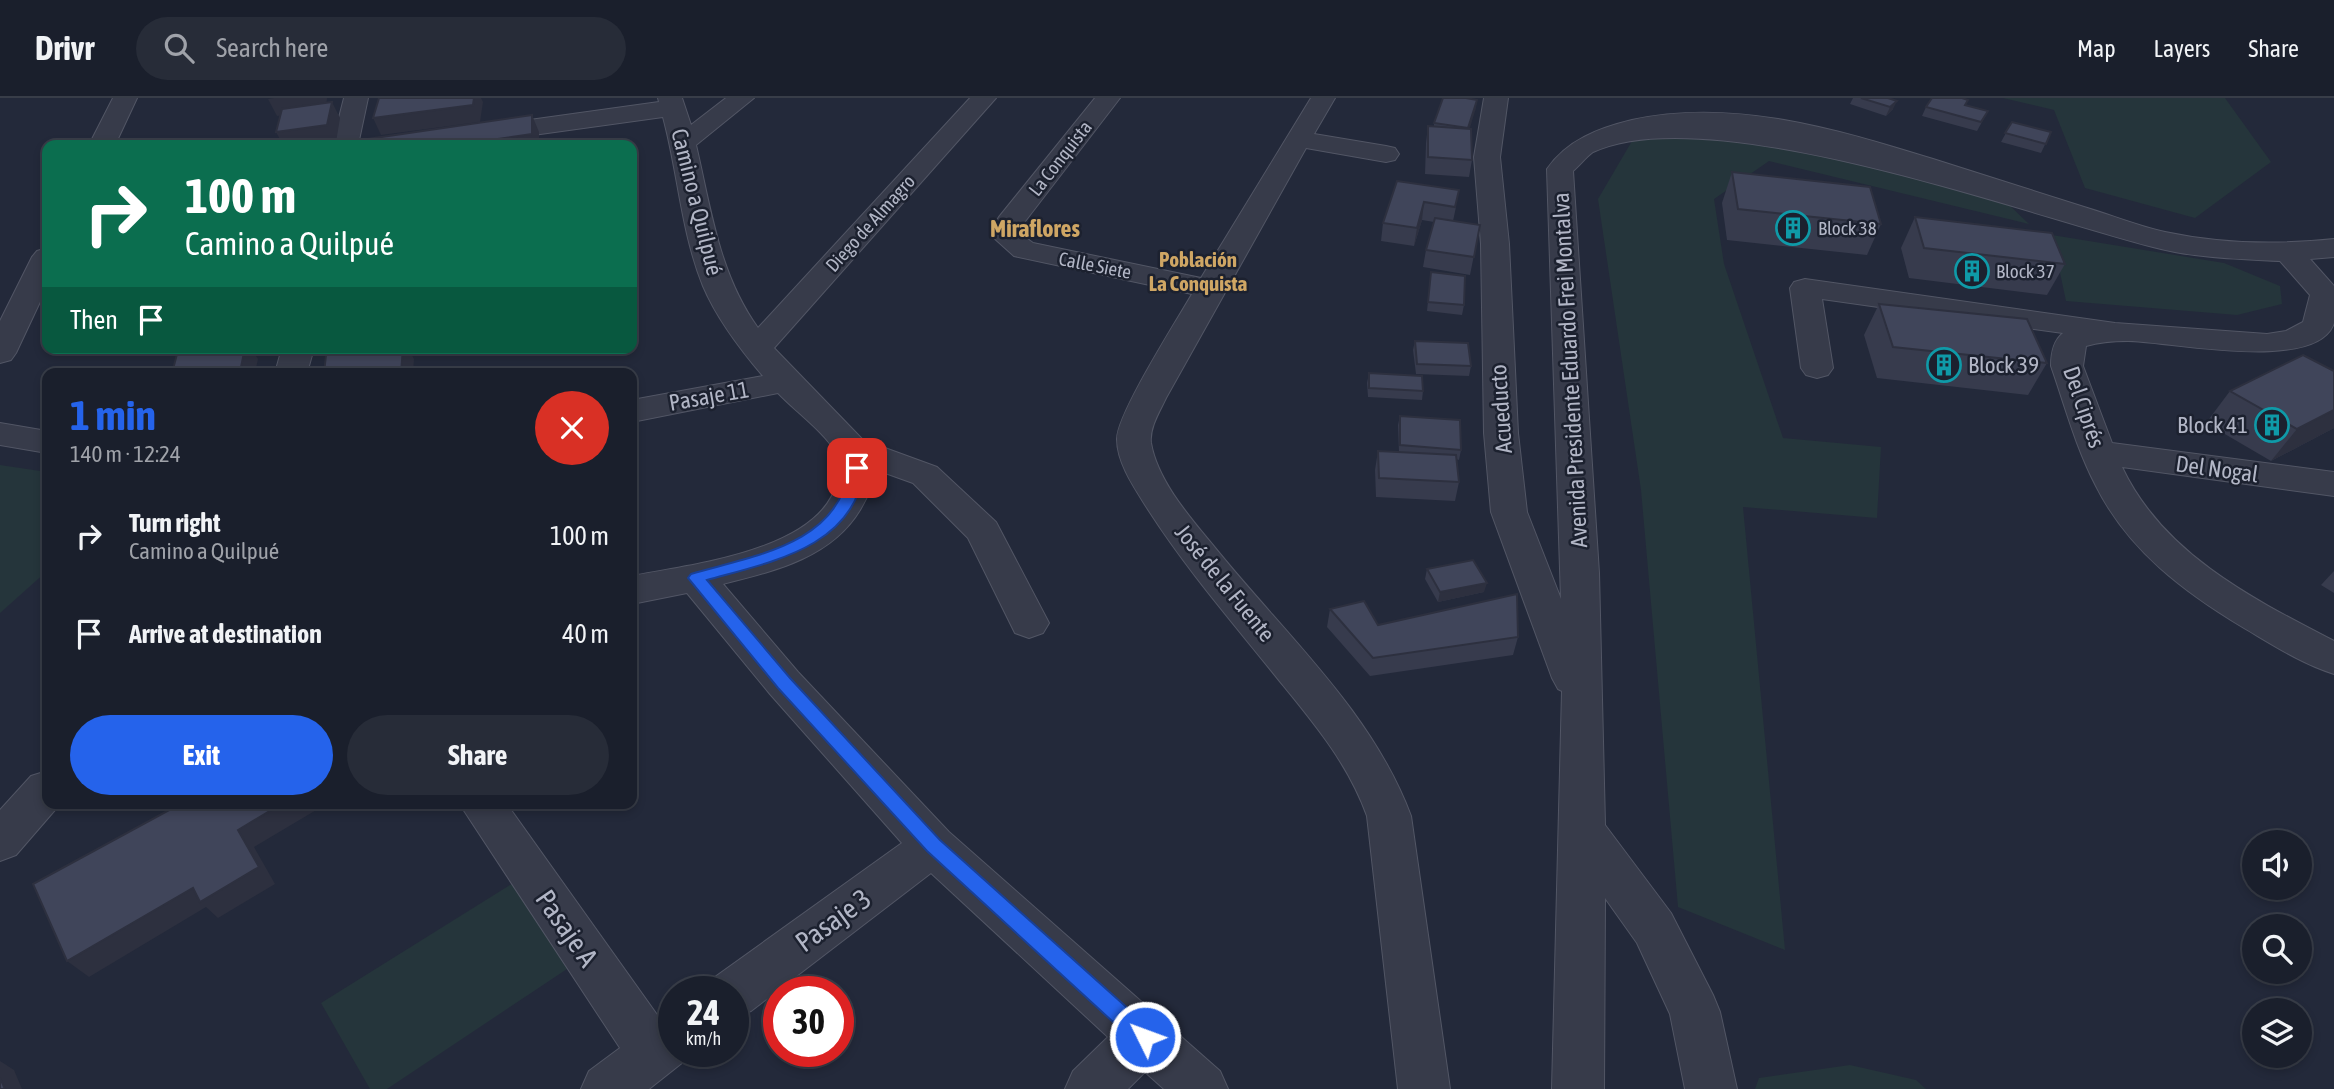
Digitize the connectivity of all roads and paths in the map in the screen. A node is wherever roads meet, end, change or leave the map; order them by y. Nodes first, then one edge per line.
1 (125, 98) edge
2 (356, 98) edge
3 (742, 98) edge
4 (984, 98) edge
5 (1108, 98) edge
6 (1323, 98) edge
7 (1496, 98) edge
8 (675, 116) edge
9 (1298, 139) junction
10 (104, 140) edge
11 (346, 140) edge
12 (452, 140) edge
13 (1385, 154) dead end
14 (2334, 248) edge
15 (1024, 250) joint
16 (2288, 253) junction
17 (42, 267) edge
18 (1208, 288) junction
19 (2109, 330) junction
20 (757, 348) junction
21 (0, 353) edge
22 (1818, 368) dead end
23 (785, 382) junction
24 (637, 410) edge
25 (0, 434) edge
26 (42, 441) edge
27 (851, 449) junction
28 (2100, 453) junction
29 (2334, 484) edge
30 (696, 578) junction
31 (637, 589) edge
32 (1029, 623) dead end
33 (2334, 659) edge
34 (1583, 708) junction
35 (42, 795) edge
36 (486, 809) edge
37 (1581, 828) junction
38 (0, 841) edge
39 (933, 846) junction
40 (749, 982) edge
41 (658, 1037) edge
42 (1145, 1037) junction
43 (658, 1050) edge
44 (607, 1089) edge
45 (1091, 1089) edge
46 (1202, 1089) edge
47 (1424, 1089) edge
48 (1578, 1089) edge
49 (1711, 1089) edge

1 - 10 street
2 - 11 street
3 - 8 street
4 - 20 street, Diego de Almagro
5 - 15 street, La Conquista
6 - 9 street, José de la Fuente
7 - 34 street, Acueducto
8 - 12 street
8 - 20 street, Camino a Quilpué
9 - 13 street
9 - 18 street, José de la Fuente
14 - 16 street, Avenida Presidente Eduardo Frei Montalva
15 - 18 street, Calle Siete
16 - 19 street, Del Ciprés
16 - 34 street, Avenida Presidente Eduardo Frei Montalva
17 - 21 street
18 - 47 street, José de la Fuente
19 - 22 street
19 - 28 street, Del Ciprés
20 - 23 street, Camino a Quilpué
23 - 24 street, Pasaje 11
23 - 27 street, Camino a Quilpué
25 - 26 street
27 - 30 street
27 - 32 street
28 - 29 street, Del Nogal
28 - 33 street, Del Ciprés
30 - 31 street
30 - 39 street
34 - 37 street, Avenida Presidente Eduardo Frei Montalva
35 - 38 street
36 - 41 street, Pasaje A
37 - 48 street, Avenida Presidente Eduardo Frei Montalva
37 - 49 street
39 - 40 street, Pasaje 3
39 - 42 street
42 - 45 street
42 - 46 street
43 - 44 street

